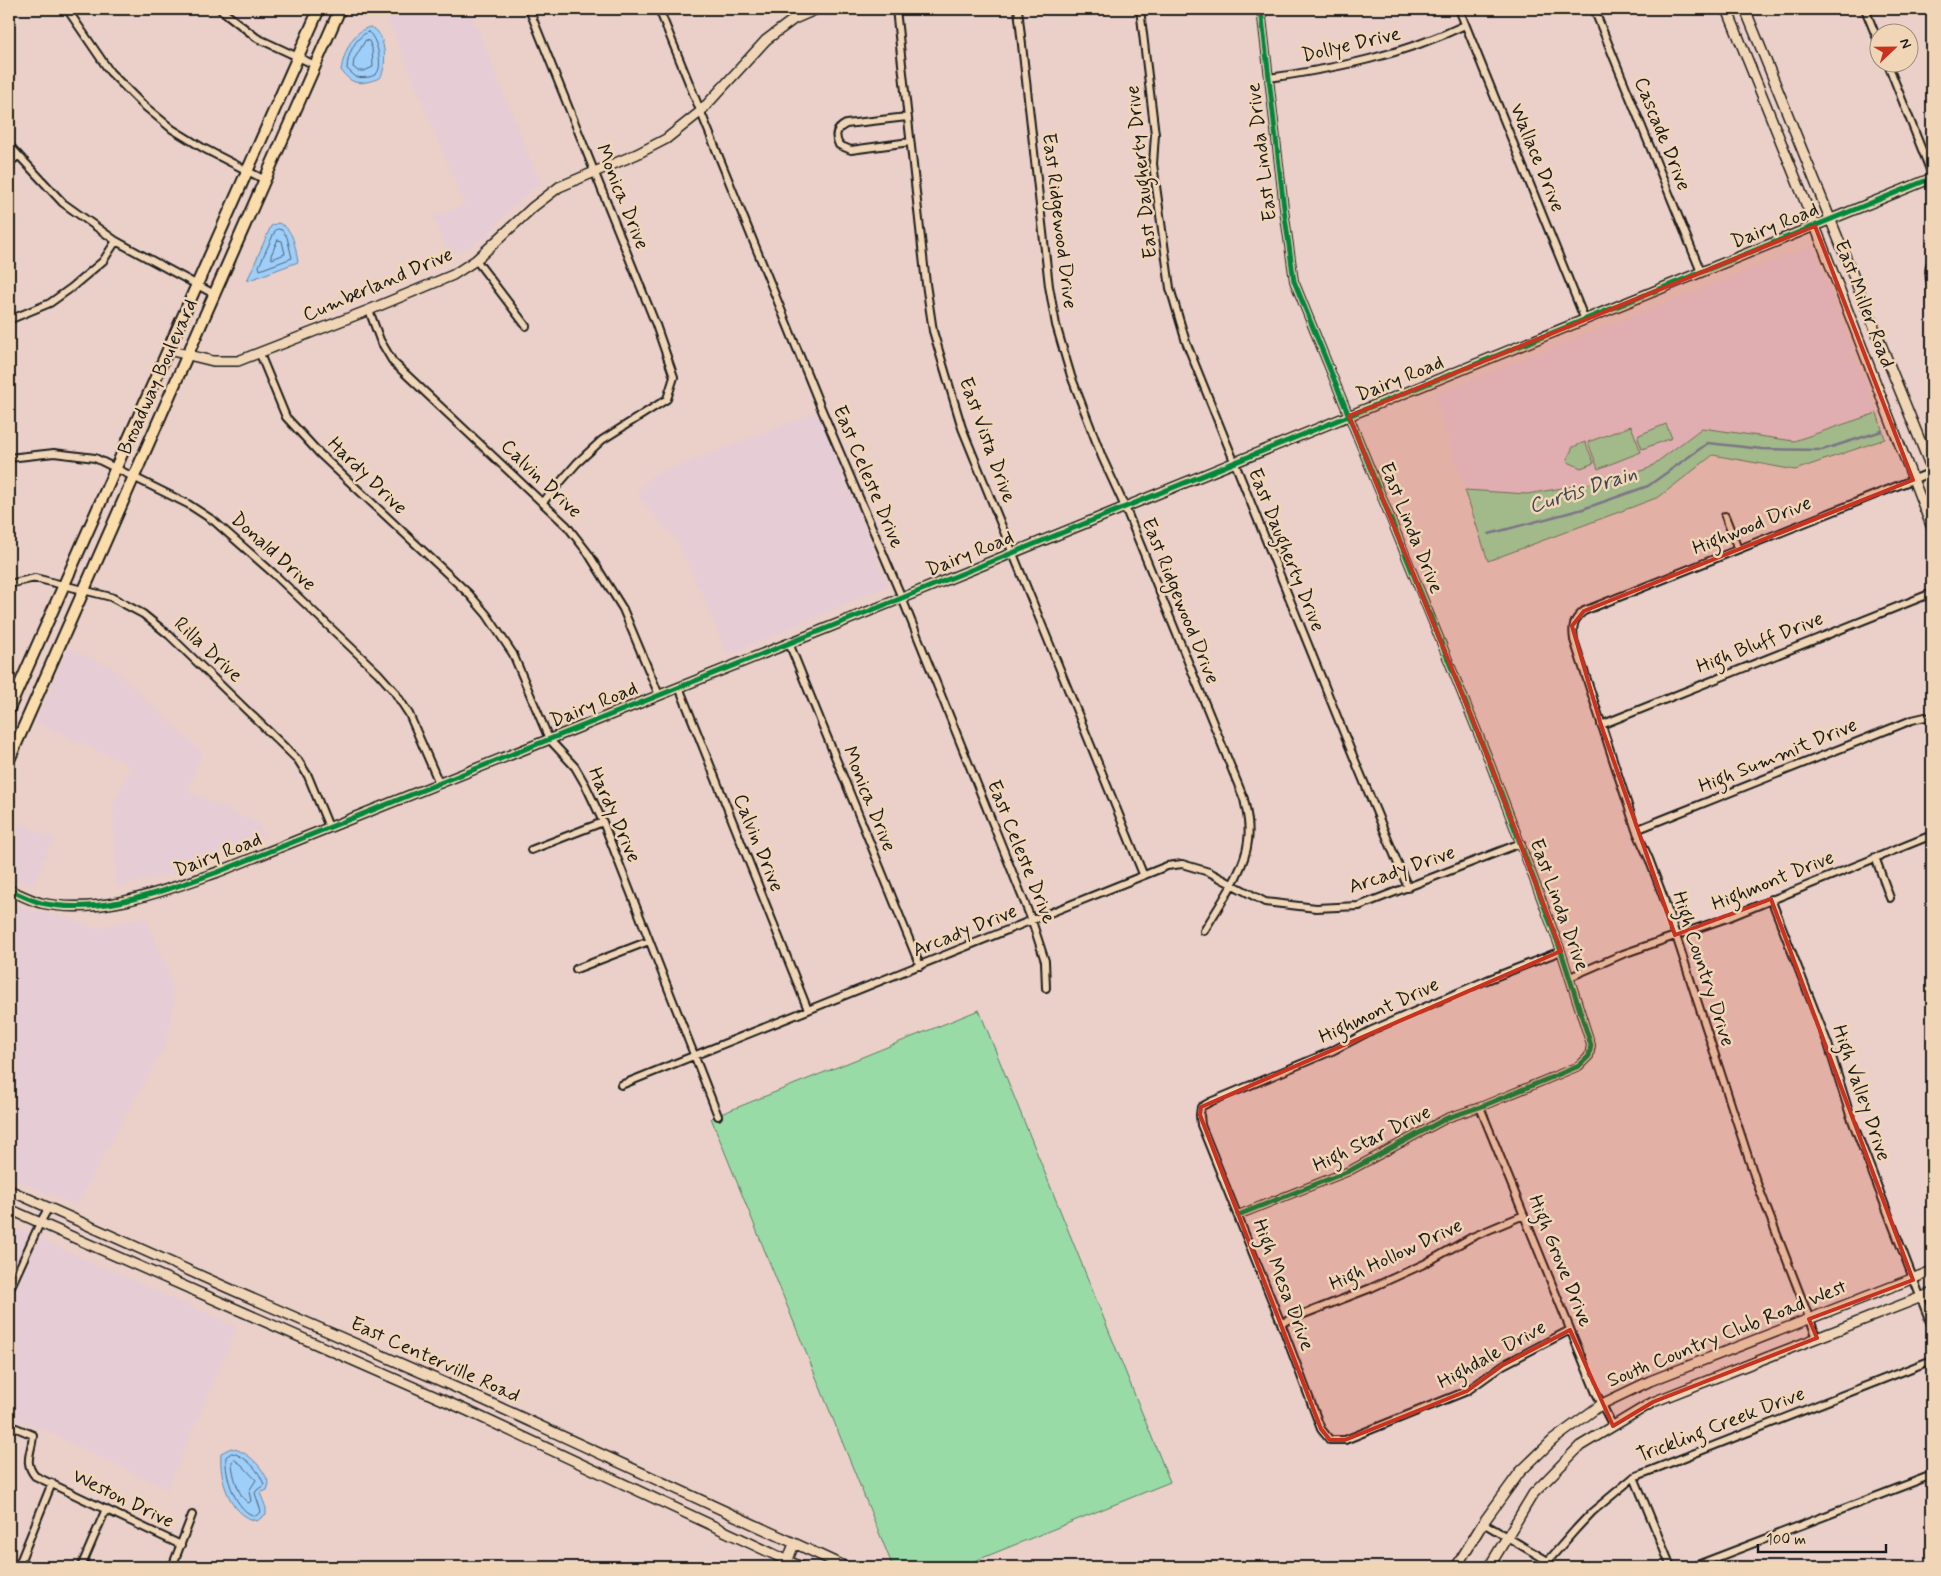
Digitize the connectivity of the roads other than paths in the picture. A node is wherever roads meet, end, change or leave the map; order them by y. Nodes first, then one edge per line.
1 (66, 9) edge
2 (220, 9) edge
3 (319, 9) edge
4 (340, 9) edge
5 (530, 9) edge
6 (659, 9) edge
7 (789, 9) edge
8 (818, 9) edge
9 (896, 9) edge
10 (1018, 9) edge
11 (1140, 9) edge
12 (1262, 9) edge
13 (1459, 9) edge
14 (1594, 9) edge
15 (1728, 9) edge
16 (1745, 9) edge
17 (1865, 9) edge
18 (794, 19) junction
19 (1750, 21) junction
20 (1870, 22) edge
21 (1465, 25) junction
22 (1735, 27) junction
23 (298, 57) junction
24 (315, 65) junction
25 (1891, 72) edge
26 (1269, 78) junction
27 (700, 112) junction
28 (907, 117) junction
29 (910, 142) junction
30 (9, 145) edge
31 (18, 156) junction
32 (9, 163) edge
33 (248, 170) junction
34 (595, 171) junction
35 (1932, 176) edge
36 (264, 180) junction
37 (1831, 219) junction
38 (1815, 226) junction
39 (116, 241) junction
40 (476, 260) junction
41 (1932, 260) edge
42 (1701, 272) junction
43 (197, 284) junction
44 (1932, 286) edge
45 (214, 294) junction
46 (369, 310) junction
47 (9, 320) edge
48 (1585, 320) junction
49 (526, 326) dead end
50 (168, 350) junction
51 (188, 354) junction
52 (260, 354) junction
53 (1348, 416) junction
54 (9, 458) edge
55 (1234, 463) junction
56 (115, 469) junction
57 (1932, 471) edge
58 (133, 478) junction
59 (1913, 480) junction
60 (543, 502) junction
61 (1124, 507) junction
62 (1725, 516) dead end
63 (1932, 528) edge
64 (1738, 549) junction
65 (1014, 552) junction
66 (9, 584) edge
67 (64, 585) junction
68 (84, 589) junction
69 (1932, 593) edge
70 (902, 598) junction
71 (1584, 611) joint
72 (789, 643) junction
73 (679, 687) junction
74 (658, 695) junction
75 (9, 709) edge
76 (1932, 720) edge
77 (1601, 725) junction
78 (549, 739) junction
79 (9, 760) edge
80 (439, 783) junction
81 (603, 822) junction
82 (329, 827) junction
83 (1636, 830) junction
84 (1932, 835) edge
85 (1521, 843) junction
86 (531, 850) dead end
87 (1875, 857) junction
88 (1144, 874) junction
89 (1231, 884) junction
90 (1408, 888) junction
91 (9, 890) edge
92 (1890, 898) dead end
93 (1771, 899) junction
94 (1032, 921) junction
95 (1204, 931) dead end
96 (1675, 935) junction
97 (649, 941) junction
98 (1561, 951) junction
99 (920, 966) junction
100 (576, 969) dead end
101 (1570, 976) junction
102 (1046, 988) dead end
103 (808, 1010) junction
104 (1591, 1045) joint
105 (694, 1055) junction
106 (621, 1084) dead end
107 (1210, 1102) joint
108 (1480, 1107) junction
109 (718, 1116) dead end
110 (9, 1190) edge
111 (49, 1207) junction
112 (9, 1209) edge
113 (1238, 1215) junction
114 (1524, 1215) junction
115 (40, 1223) junction
116 (1932, 1271) edge
117 (203, 1277) junction
118 (1913, 1280) junction
119 (9, 1292) edge
120 (196, 1292) junction
121 (1932, 1293) edge
122 (1920, 1298) junction
123 (1809, 1319) junction
124 (1281, 1323) junction
125 (1932, 1327) edge
126 (1570, 1330) junction
127 (332, 1334) junction
128 (1817, 1338) junction
129 (327, 1349) junction
130 (1932, 1360) edge
131 (475, 1396) junction
132 (1602, 1404) junction
133 (468, 1411) junction
134 (9, 1425) edge
135 (1613, 1426) junction
136 (1345, 1440) joint
137 (632, 1468) junction
138 (1932, 1475) edge
139 (1634, 1477) junction
140 (52, 1483) junction
141 (625, 1485) junction
142 (106, 1509) junction
143 (192, 1515) dead end
144 (1483, 1523) junction
145 (1508, 1536) junction
146 (794, 1544) junction
147 (181, 1545) junction
148 (787, 1564) edge
149 (1547, 1564) edge
150 (18, 1567) edge
151 (81, 1567) edge
152 (172, 1567) edge
153 (801, 1567) edge
154 (846, 1567) edge
155 (1456, 1567) edge
156 (1489, 1567) edge
157 (1670, 1567) edge
158 (1692, 1567) edge

1 - 33 street
2 - 23 street
3 - 23 main road, Broadway Boulevard
4 - 24 main road, Broadway Boulevard
5 - 34 street, Monica Drive
6 - 27 street, East Celeste Drive
7 - 18 street
8 - 18 street, Cumberland Drive
9 - 28 street, East Vista Drive
10 - 61 street, East Ridgewood Drive
11 - 55 street, East Daugherty Drive
12 - 26 street, East Linda Drive
13 - 21 street, Wallace Drive
14 - 42 street, Cascade Drive
15 - 22 street, East Miller Road
16 - 19 street, East Miller Road
17 - 20 street
18 - 27 street, Cumberland Drive
19 - 22 street
19 - 37 street, East Miller Road
21 - 26 street, Dollye Drive
21 - 48 street, Wallace Drive
22 - 38 street, East Miller Road
23 - 24 street
23 - 33 main road, Broadway Boulevard
24 - 36 main road, Broadway Boulevard
25 - 35 street
26 - 53 street, East Linda Drive
27 - 34 street, Cumberland Drive
27 - 70 street, East Celeste Drive
28 - 29 street, East Vista Drive
28 - 29 street
29 - 65 street, East Vista Drive
30 - 31 street
31 - 32 street
31 - 39 street
33 - 36 street
33 - 43 main road, Broadway Boulevard
34 - 40 street, Cumberland Drive
34 - 60 street, Monica Drive
35 - 37 street, Dairy Road
36 - 45 main road, Broadway Boulevard
37 - 38 street, Dairy Road
37 - 57 street, East Miller Road
38 - 42 street, Dairy Road
38 - 59 street, East Miller Road
39 - 43 street
39 - 47 street
40 - 46 street, Cumberland Drive
40 - 49 street
41 - 44 street
42 - 48 street, Dairy Road
43 - 45 street
43 - 50 main road, Broadway Boulevard
45 - 51 main road, Broadway Boulevard
46 - 52 street, Cumberland Drive
46 - 60 street, Calvin Drive
48 - 53 street, Dairy Road
50 - 51 street, Cumberland Drive
50 - 56 main road, Broadway Boulevard
51 - 52 street, Cumberland Drive
51 - 58 main road, Broadway Boulevard
52 - 78 street, Hardy Drive
53 - 55 street, Dairy Road
53 - 85 street, East Linda Drive
54 - 56 street, Donald Drive
55 - 61 street, Dairy Road
55 - 90 street, East Daugherty Drive
56 - 58 street, Donald Drive
56 - 67 main road, Broadway Boulevard
57 - 59 street, Highwood Drive
58 - 68 main road, Broadway Boulevard
58 - 80 street, Donald Drive
59 - 63 street, East Miller Road
59 - 64 street, Highwood Drive
60 - 74 street, Calvin Drive
61 - 65 street, Dairy Road
61 - 89 street, East Ridgewood Drive
62 - 64 street
64 - 71 street, Highwood Drive
65 - 70 street, Dairy Road
65 - 88 street, East Vista Drive
66 - 67 street, Rilla Drive
67 - 68 street, Rilla Drive
67 - 75 main road, Broadway Boulevard
68 - 79 main road, Broadway Boulevard
68 - 82 street, Rilla Drive
69 - 77 street, High Bluff Drive
70 - 72 street, Dairy Road
70 - 94 street, East Celeste Drive
71 - 77 street, High Country Drive
72 - 73 street, Dairy Road
72 - 99 street, Monica Drive
73 - 74 street, Dairy Road
73 - 103 street, Calvin Drive
74 - 78 street, Dairy Road
76 - 83 street, High Summit Drive
77 - 83 street, High Country Drive
78 - 80 street, Dairy Road
78 - 81 street, Hardy Drive
80 - 82 street, Dairy Road
81 - 86 street
81 - 97 street, Hardy Drive
82 - 91 street, Dairy Road
83 - 96 street, High Country Drive
84 - 87 street, Highmont Drive
85 - 90 street, Arcady Drive
85 - 98 street, East Linda Drive
87 - 92 street
87 - 93 street, Highmont Drive
88 - 89 street, Arcady Drive
88 - 94 street, Arcady Drive
89 - 90 street, Arcady Drive
89 - 95 street, East Ridgewood Drive
93 - 96 street, Highmont Drive
93 - 118 street, High Valley Drive
94 - 99 street, Arcady Drive
94 - 102 street, East Celeste Drive
96 - 101 street, Highmont Drive
96 - 123 street, High Country Drive
97 - 100 street
97 - 105 street, Hardy Drive
98 - 101 street, East Linda Drive
98 - 107 street, Highmont Drive
99 - 103 street, Arcady Drive
101 - 104 street, East Linda Drive
103 - 105 street, Arcady Drive
104 - 108 street, High Star Drive
105 - 106 street, Arcady Drive
105 - 109 street, Hardy Drive
107 - 113 street, High Mesa Drive
108 - 113 street, High Star Drive
108 - 114 street, High Grove Drive
110 - 111 street, East Centerville Road
111 - 115 street
111 - 117 street, East Centerville Road
112 - 115 street, East Centerville Road
113 - 124 street, High Mesa Drive
114 - 124 street, High Hollow Drive
114 - 126 street, High Grove Drive
115 - 119 street
115 - 120 street, East Centerville Road
116 - 118 street, South Country Club Road West
117 - 120 street
117 - 127 street, East Centerville Road
118 - 122 street, High Valley Drive
118 - 123 street, South Country Club Road West
120 - 129 street, East Centerville Road
121 - 122 street, South Country Club Road West
122 - 125 street, High Valley Drive
122 - 128 street, South Country Club Road West
123 - 128 street, High Country Drive
123 - 132 street, South Country Club Road West
124 - 136 street, High Mesa Drive
126 - 132 street, High Grove Drive
126 - 136 street, Highdale Drive
127 - 129 street
127 - 131 street, East Centerville Road
128 - 135 street, South Country Club Road West
129 - 133 street, East Centerville Road
130 - 139 street, Trickling Creek Drive
131 - 133 street
131 - 137 street, East Centerville Road
132 - 135 street, High Grove Drive
132 - 144 street, South Country Club Road West
133 - 141 street, East Centerville Road
134 - 140 street, Weston Drive
135 - 145 street, South Country Club Road West
137 - 141 street
137 - 146 street, East Centerville Road
138 - 158 street
139 - 149 street, Trickling Creek Drive
139 - 157 street
140 - 142 street, Weston Drive
140 - 150 street
141 - 148 street, East Centerville Road
142 - 147 street, Weston Drive
142 - 151 street
143 - 147 street
144 - 145 street
144 - 155 street, South Country Club Road West
145 - 149 street
145 - 156 street, South Country Club Road West
146 - 148 street
146 - 154 street, East Centerville Road
147 - 152 street
148 - 153 street, East Centerville Road

